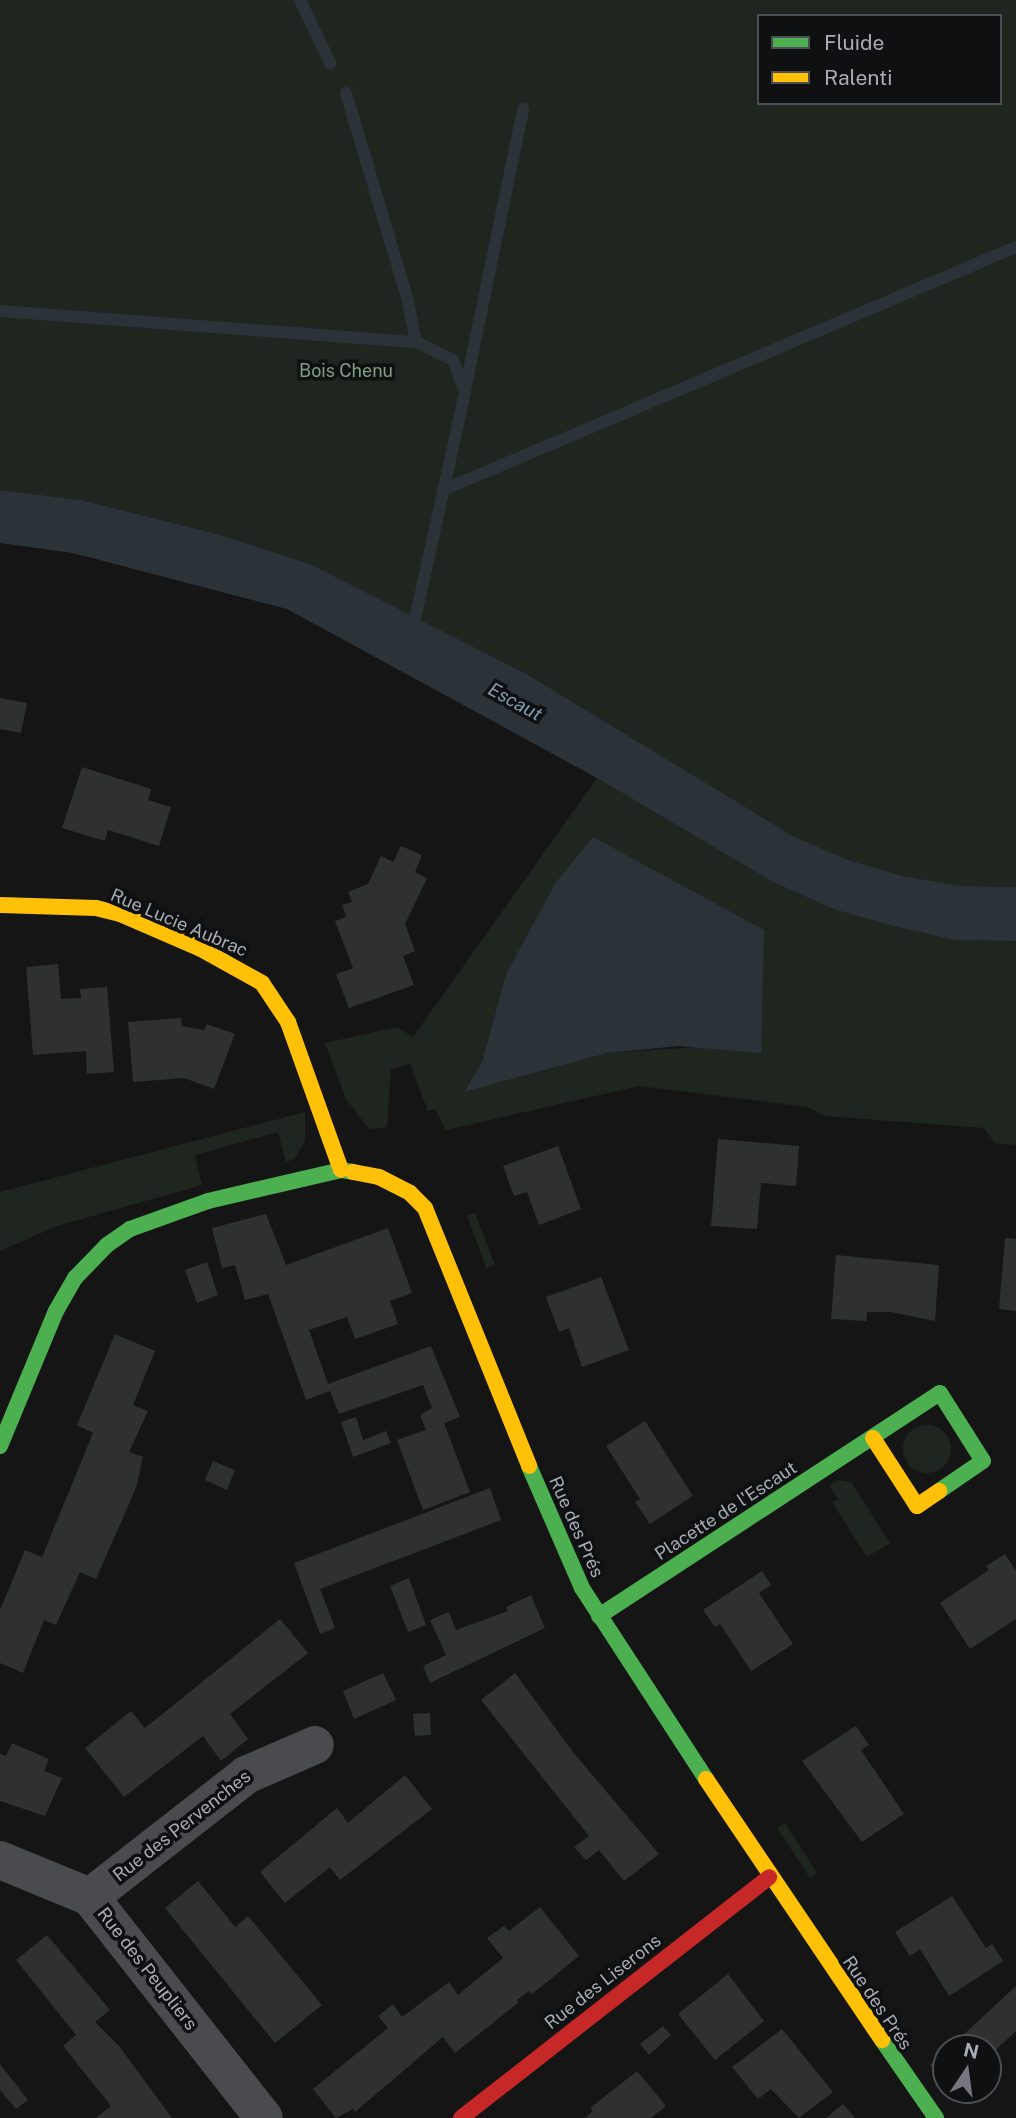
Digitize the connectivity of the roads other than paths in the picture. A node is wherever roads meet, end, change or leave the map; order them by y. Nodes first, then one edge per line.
1 (0, 905) edge
2 (341, 1170) junction
3 (873, 1438) junction
4 (0, 1446) edge
5 (599, 1616) junction
6 (314, 1745) dead end
7 (0, 1860) edge
8 (769, 1877) junction
9 (90, 1897) junction
10 (264, 2118) edge
11 (461, 2118) edge
12 (936, 2118) edge

1 - 2 street, Rue Lucie Aubrac
2 - 4 street, Rue des Prés
2 - 5 street, Rue des Prés
3 - 3 street, Placette de l'Escaut
3 - 5 street, Placette de l'Escaut
5 - 8 street, Rue des Prés
6 - 9 street, Rue des Pervenches
7 - 9 street, Rue des Peupliers
8 - 11 street, Rue des Liserons
8 - 12 street, Rue des Prés
9 - 10 street, Rue des Peupliers

